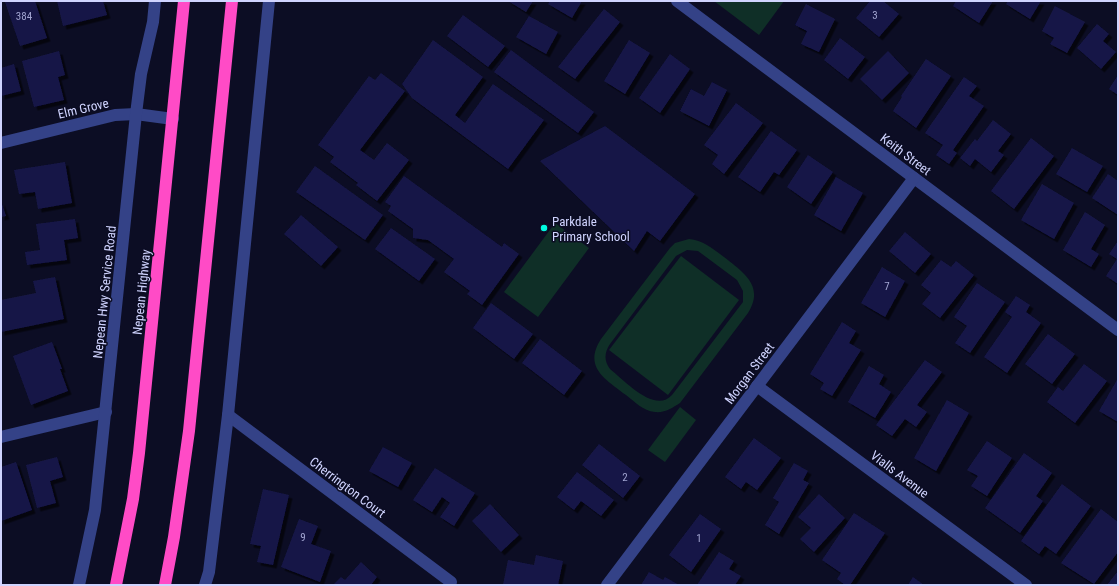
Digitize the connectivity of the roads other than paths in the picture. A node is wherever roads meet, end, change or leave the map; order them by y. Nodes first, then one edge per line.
1 (155, 1) edge
2 (184, 1) edge
3 (232, 1) edge
4 (270, 1) edge
5 (677, 1) edge
6 (136, 114) junction
7 (173, 119) junction
8 (1, 143) edge
9 (914, 178) junction
10 (1118, 330) edge
11 (757, 386) junction
12 (106, 412) junction
13 (228, 415) junction
14 (1, 437) edge
15 (451, 582) dead end
16 (79, 585) edge
17 (116, 585) edge
18 (165, 585) edge
19 (206, 585) edge
20 (607, 585) edge
21 (1026, 585) edge

1 - 6 street, Nepean Hwy Service Road
2 - 7 highway, Nepean Highway
3 - 18 highway
4 - 13 street
5 - 9 street, Keith Street
6 - 7 street, Elm Grove
6 - 8 street, Elm Grove
6 - 12 street, Nepean Hwy Service Road
7 - 17 highway, Nepean Highway
9 - 10 street, Keith Street
9 - 11 street, Morgan Street
11 - 20 street, Morgan Street
11 - 21 street, Vialls Avenue
12 - 14 street
12 - 16 street, Nepean Hwy Service Road
13 - 15 street, Cherrington Court
13 - 19 street

